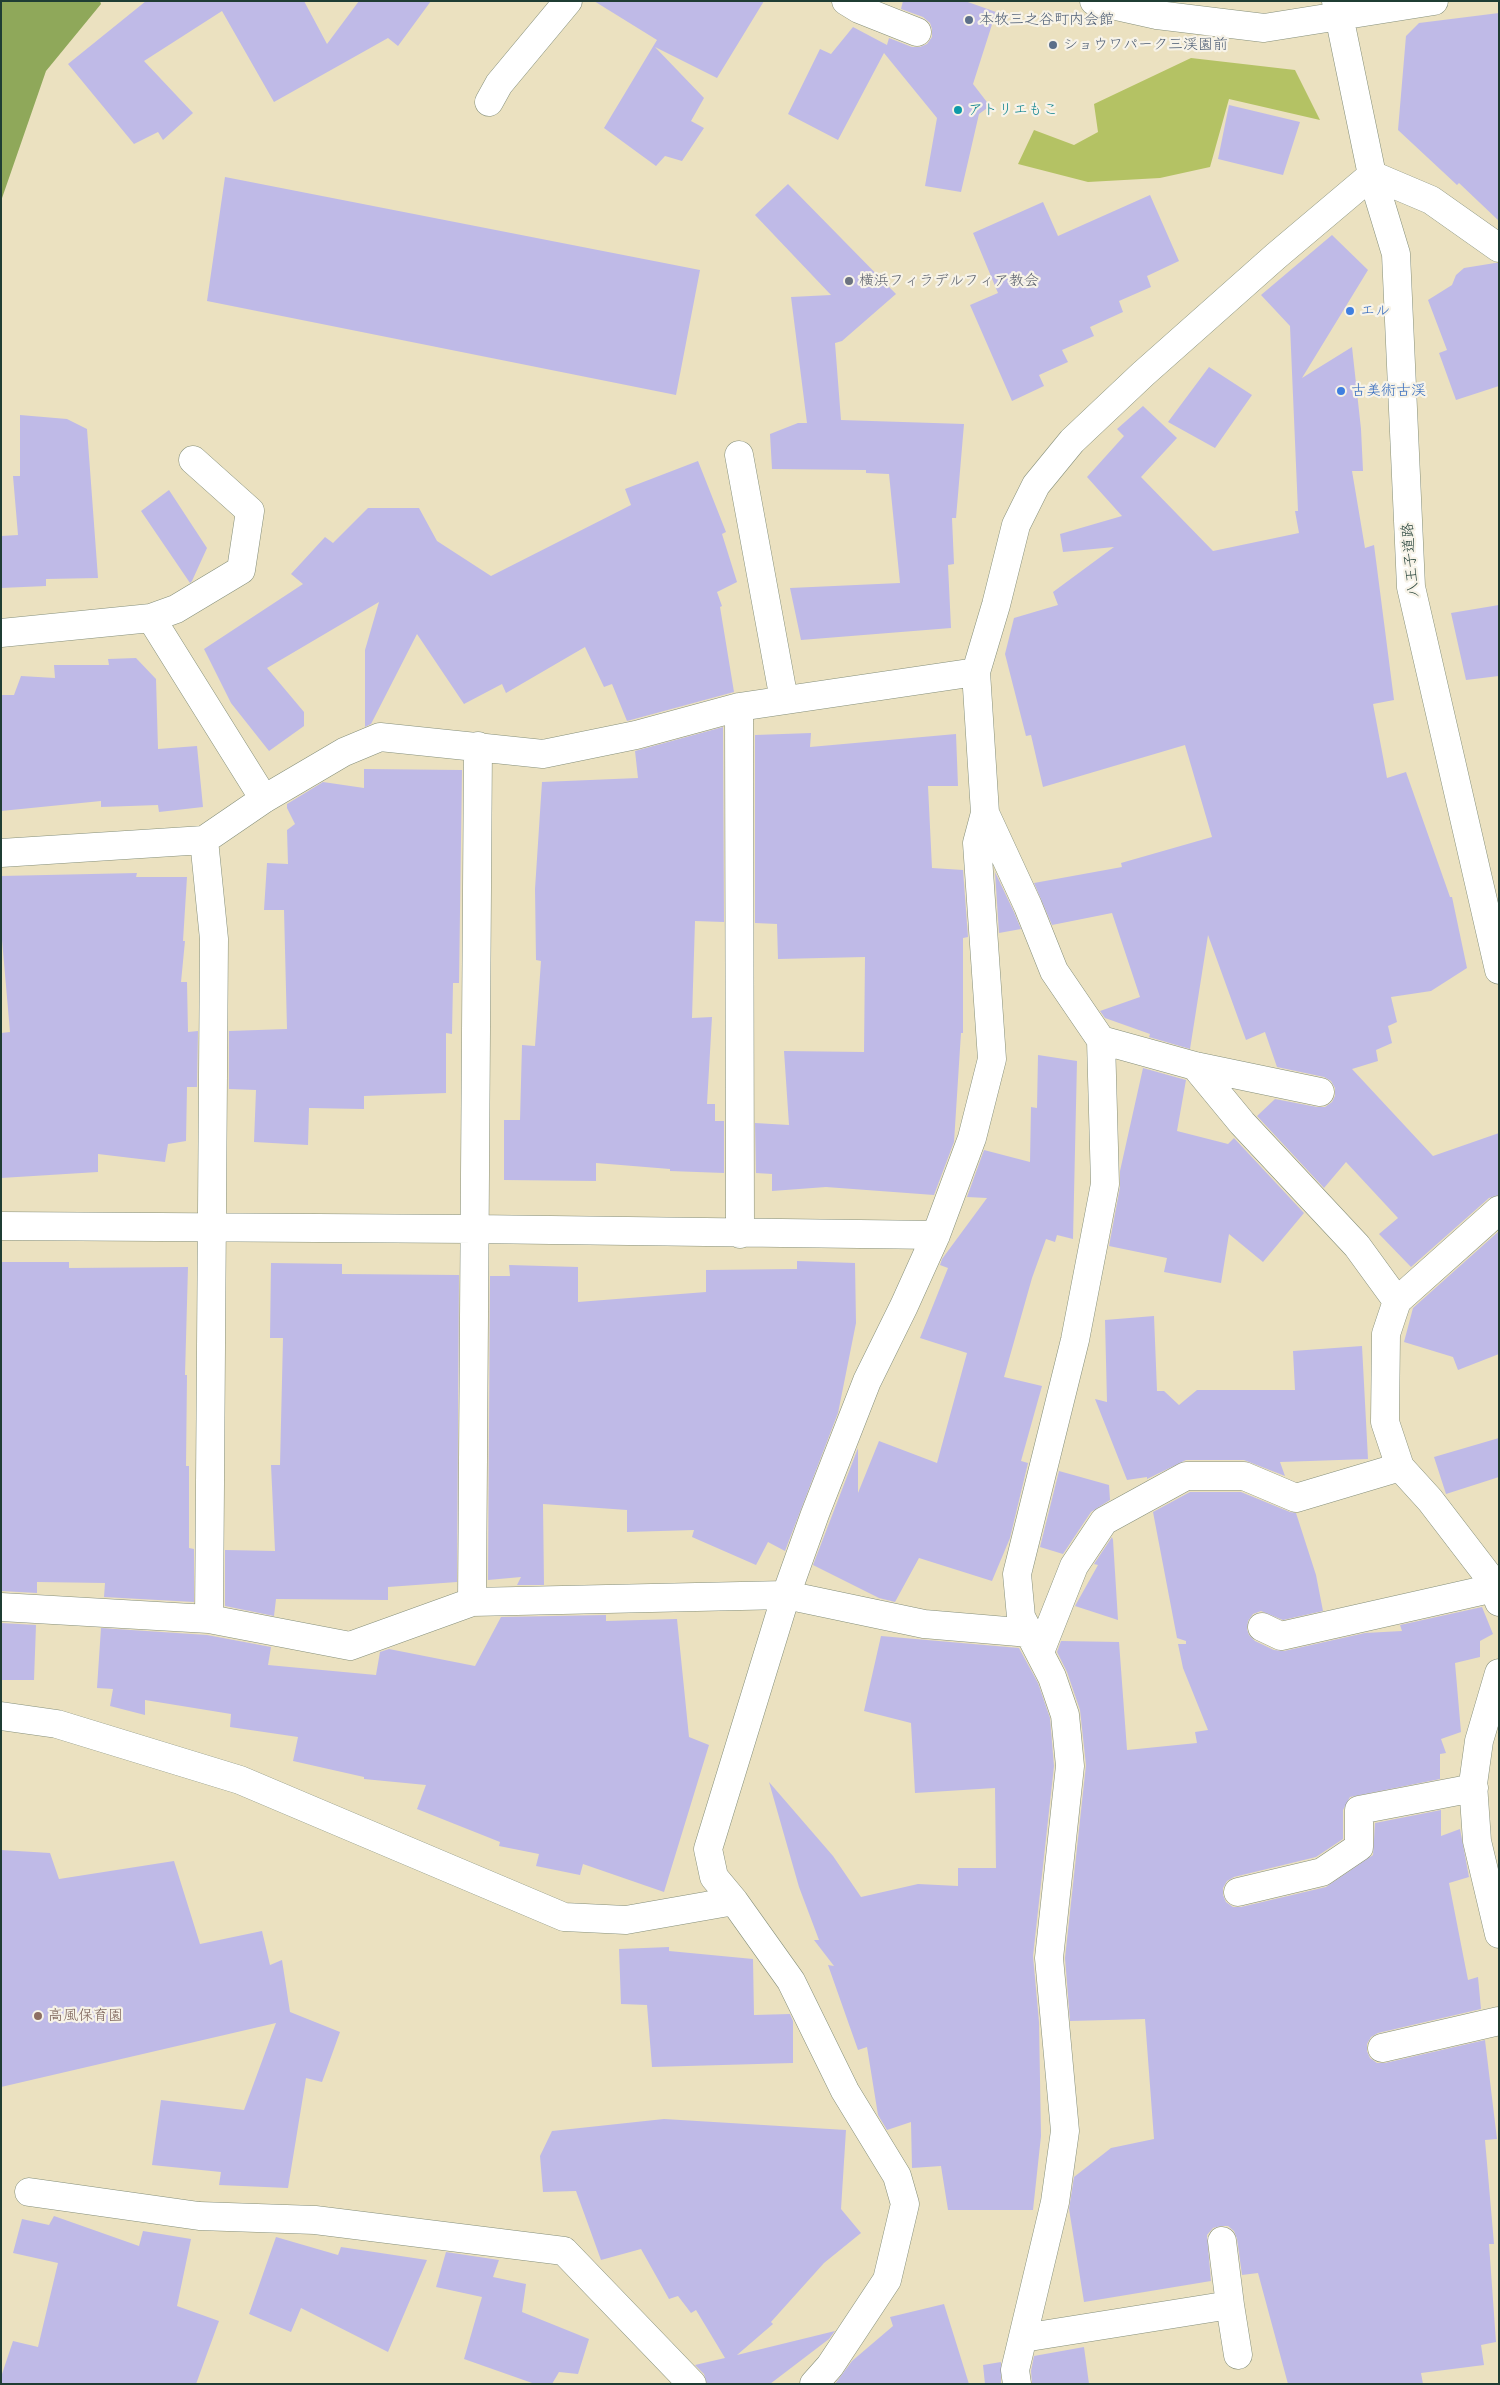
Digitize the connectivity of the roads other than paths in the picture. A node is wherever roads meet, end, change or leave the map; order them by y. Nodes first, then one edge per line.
1 (568, 1) edge
2 (846, 1) edge
3 (1094, 1) edge
4 (1434, 1) edge
5 (1338, 9) edge
6 (917, 32) dead end
7 (489, 102) dead end
8 (1372, 174) junction
9 (1499, 248) edge
10 (739, 455) dead end
11 (193, 460) dead end
12 (151, 618) junction
13 (1, 633) edge
14 (976, 672) junction
15 (784, 700) junction
16 (739, 707) junction
17 (478, 746) junction
18 (264, 799) junction
19 (985, 813) junction
20 (204, 840) junction
21 (1, 853) edge
22 (1499, 970) edge
23 (1101, 1040) junction
24 (1195, 1066) junction
25 (1320, 1092) dead end
26 (1499, 1210) edge
27 (1, 1226) edge
28 (213, 1227) junction
29 (474, 1229) junction
30 (740, 1234) junction
31 (936, 1235) junction
32 (1397, 1300) junction
33 (1400, 1467) junction
34 (1494, 1582) edge
35 (786, 1595) junction
36 (472, 1602) junction
37 (1, 1607) edge
38 (209, 1619) junction
39 (1262, 1627) dead end
40 (1035, 1642) junction
41 (1499, 1673) edge
42 (1, 1716) edge
43 (1474, 1788) junction
44 (1238, 1892) dead end
45 (734, 1901) junction
46 (1499, 1934) edge
47 (1499, 2021) edge
48 (1382, 2048) dead end
49 (29, 2192) dead end
50 (1222, 2241) dead end
51 (1230, 2305) junction
52 (1023, 2338) junction
53 (1238, 2355) dead end
54 (692, 2384) edge
55 (814, 2384) edge
56 (1018, 2384) edge

1 - 7 street
2 - 6 street
3 - 5 street
4 - 5 street
5 - 8 street, 八王子道路
8 - 9 street
8 - 14 street
8 - 22 street, 八王子道路
10 - 15 street
11 - 12 street
12 - 13 street
12 - 18 street
14 - 15 street
14 - 19 street
15 - 16 street
16 - 17 street
16 - 30 street
17 - 18 street
17 - 29 street
18 - 20 street
19 - 23 street
19 - 31 street
20 - 21 street
20 - 28 street
23 - 24 street
23 - 40 street
24 - 25 street
24 - 32 street
26 - 32 street
27 - 28 street
28 - 29 street
28 - 38 street
29 - 30 street
29 - 36 street
30 - 31 street
31 - 35 street
32 - 33 street
33 - 34 street
33 - 40 street
34 - 39 street
35 - 36 street
35 - 40 street
35 - 45 street
36 - 38 street
37 - 38 street
40 - 52 street
41 - 43 street
42 - 45 street
43 - 44 street
43 - 46 street
45 - 55 street
47 - 48 street
49 - 54 street
50 - 51 street
51 - 52 street
51 - 53 street
52 - 56 street

